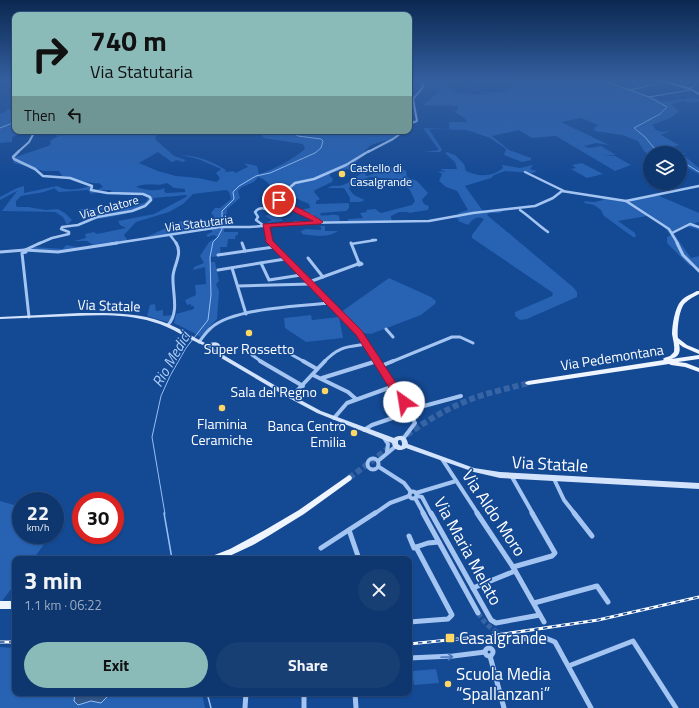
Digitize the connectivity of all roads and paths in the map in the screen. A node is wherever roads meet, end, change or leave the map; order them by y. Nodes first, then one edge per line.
1 (416, 113) edge
2 (412, 123) edge
3 (34, 134) edge
4 (400, 134) edge
5 (525, 172) dead end
6 (699, 186) edge
7 (564, 191) junction
8 (626, 201) junction
9 (520, 210) junction
10 (271, 213) dead end
11 (320, 222) junction
12 (266, 225) junction
13 (699, 228) edge
14 (548, 232) dead end
15 (672, 233) junction
16 (170, 235) junction
17 (372, 240) dead end
18 (242, 243) dead end
19 (274, 247) junction
20 (25, 250) junction
21 (29, 251) junction
22 (245, 251) junction
23 (0, 252) edge
24 (218, 255) dead end
25 (284, 258) junction
26 (308, 258) dead end
27 (261, 263) junction
28 (232, 268) junction
29 (218, 270) dead end
30 (699, 271) edge
31 (301, 274) junction
32 (323, 277) junction
33 (310, 283) junction
34 (238, 286) junction
35 (699, 292) edge
36 (330, 303) junction
37 (246, 314) junction
38 (29, 317) junction
39 (0, 318) edge
40 (168, 325) junction
41 (386, 329) dead end
42 (393, 337) dead end
43 (675, 337) junction
44 (196, 341) junction
45 (367, 344) junction
46 (473, 344) dead end
47 (291, 352) dead end
48 (699, 352) edge
49 (252, 355) dead end
50 (699, 356) edge
51 (377, 361) junction
52 (381, 366) junction
53 (627, 368) junction
54 (318, 369) junction
55 (699, 370) edge
56 (313, 375) junction
57 (322, 378) junction
58 (528, 383) tunnel mouth
59 (303, 386) junction
60 (394, 386) junction
61 (461, 396) dead end
62 (291, 397) junction
63 (356, 399) junction
64 (409, 411) junction
65 (334, 418) junction
66 (364, 430) junction
67 (383, 437) junction
68 (404, 442) junction
69 (395, 443) junction
70 (386, 454) junction
71 (442, 459) junction
72 (378, 461) junction
73 (456, 464) junction
74 (379, 467) junction
75 (449, 471) junction
76 (512, 477) junction
77 (349, 478) tunnel mouth
78 (554, 479) junction
79 (456, 481) junction
80 (699, 486) edge
81 (413, 495) junction
82 (349, 530) junction
83 (434, 533) junction
84 (409, 536) dead end
85 (592, 536) dead end
86 (439, 542) junction
87 (428, 543) junction
88 (416, 547) junction
89 (321, 548) dead end
90 (221, 556) edge
91 (358, 556) edge
92 (514, 569) junction
93 (473, 588) junction
94 (608, 602) dead end
95 (534, 603) junction
96 (12, 604) edge
97 (0, 605) edge
98 (478, 613) tunnel mouth
99 (540, 615) junction
100 (412, 622) edge
101 (544, 622) dead end
102 (520, 639) tunnel mouth
103 (412, 658) edge
104 (571, 665) dead end
105 (246, 696) edge
106 (304, 696) edge
107 (355, 696) edge
108 (245, 708) edge
109 (304, 708) edge
110 (356, 708) edge
111 (504, 708) edge
112 (591, 708) edge
113 (676, 708) edge

1 - 2 street
3 - 20 street, Via Colatore
4 - 11 street
5 - 7 street
6 - 8 street
7 - 8 street
7 - 9 street, Via Statutaria
8 - 15 street
9 - 11 street, Via Statutaria
9 - 14 street
10 - 12 street
11 - 12 street, Via Statutaria
12 - 16 street, Via Statutaria
12 - 19 street
13 - 15 street
15 - 30 street
16 - 21 street, Via Statutaria
16 - 40 street
17 - 32 street
18 - 22 street
19 - 22 street
19 - 25 street
20 - 21 street, Via Statutaria
20 - 23 street, Via Statutaria
21 - 38 street
22 - 24 street
25 - 27 street
25 - 31 street
26 - 32 street
27 - 28 street
27 - 31 street
28 - 29 street
28 - 34 street
31 - 33 street
32 - 33 street
33 - 34 street
33 - 36 street
34 - 37 street
35 - 43 main road
36 - 37 street
36 - 45 street
37 - 44 street
38 - 39 main road, Via Statale
38 - 40 main road, Via Statale
40 - 44 main road, Via Statale
41 - 42 street
43 - 48 main road
43 - 53 main road
44 - 62 main road, Via Statale
45 - 51 street
45 - 54 street
46 - 52 street
47 - 54 street
49 - 59 street
50 - 53 main road, Via Pedemontana
51 - 52 street
51 - 57 street
52 - 60 street
53 - 55 main road
53 - 58 main road, Via Pedemontana
54 - 56 street
56 - 57 street
56 - 59 street
57 - 63 street
59 - 62 street
60 - 63 street
60 - 64 street
61 - 64 street
62 - 65 main road, Via Statale
63 - 65 street
64 - 66 street
64 - 68 street
65 - 66 main road, Via Statale
66 - 67 main road, Via Statale
67 - 69 main road, Via Statale
67 - 70 street
68 - 69 main road, Via Statale
68 - 71 main road, Via Statale
69 - 70 street
70 - 72 street
71 - 73 main road, Via Statale
71 - 75 street, Via Aldo Moro
72 - 74 street
72 - 74 street
73 - 75 street, Via Aldo Moro
73 - 76 main road, Via Statale
74 - 81 street
75 - 79 street, Via Aldo Moro
76 - 78 main road, Via Statale
76 - 92 street
77 - 90 main road
78 - 80 main road, Via Statale
78 - 85 street
79 - 81 street
79 - 92 street, Via Aldo Moro
81 - 82 street
81 - 83 street
81 - 93 street, Via Maria Melato
82 - 89 street
82 - 91 street
83 - 86 street
83 - 87 street
84 - 88 street
86 - 87 street
86 - 98 street
87 - 88 street
88 - 100 street
92 - 93 street, Via Aldo Moro
92 - 95 street, Via Aldo Moro
93 - 99 street, Via Maria Melato
94 - 95 street
95 - 99 street, Via Aldo Moro
96 - 97 main road
99 - 101 street, Via Aldo Moro
102 - 112 street
103 -> 111 street
104 - 113 street
105 - 108 street
106 - 109 street
107 - 110 street

